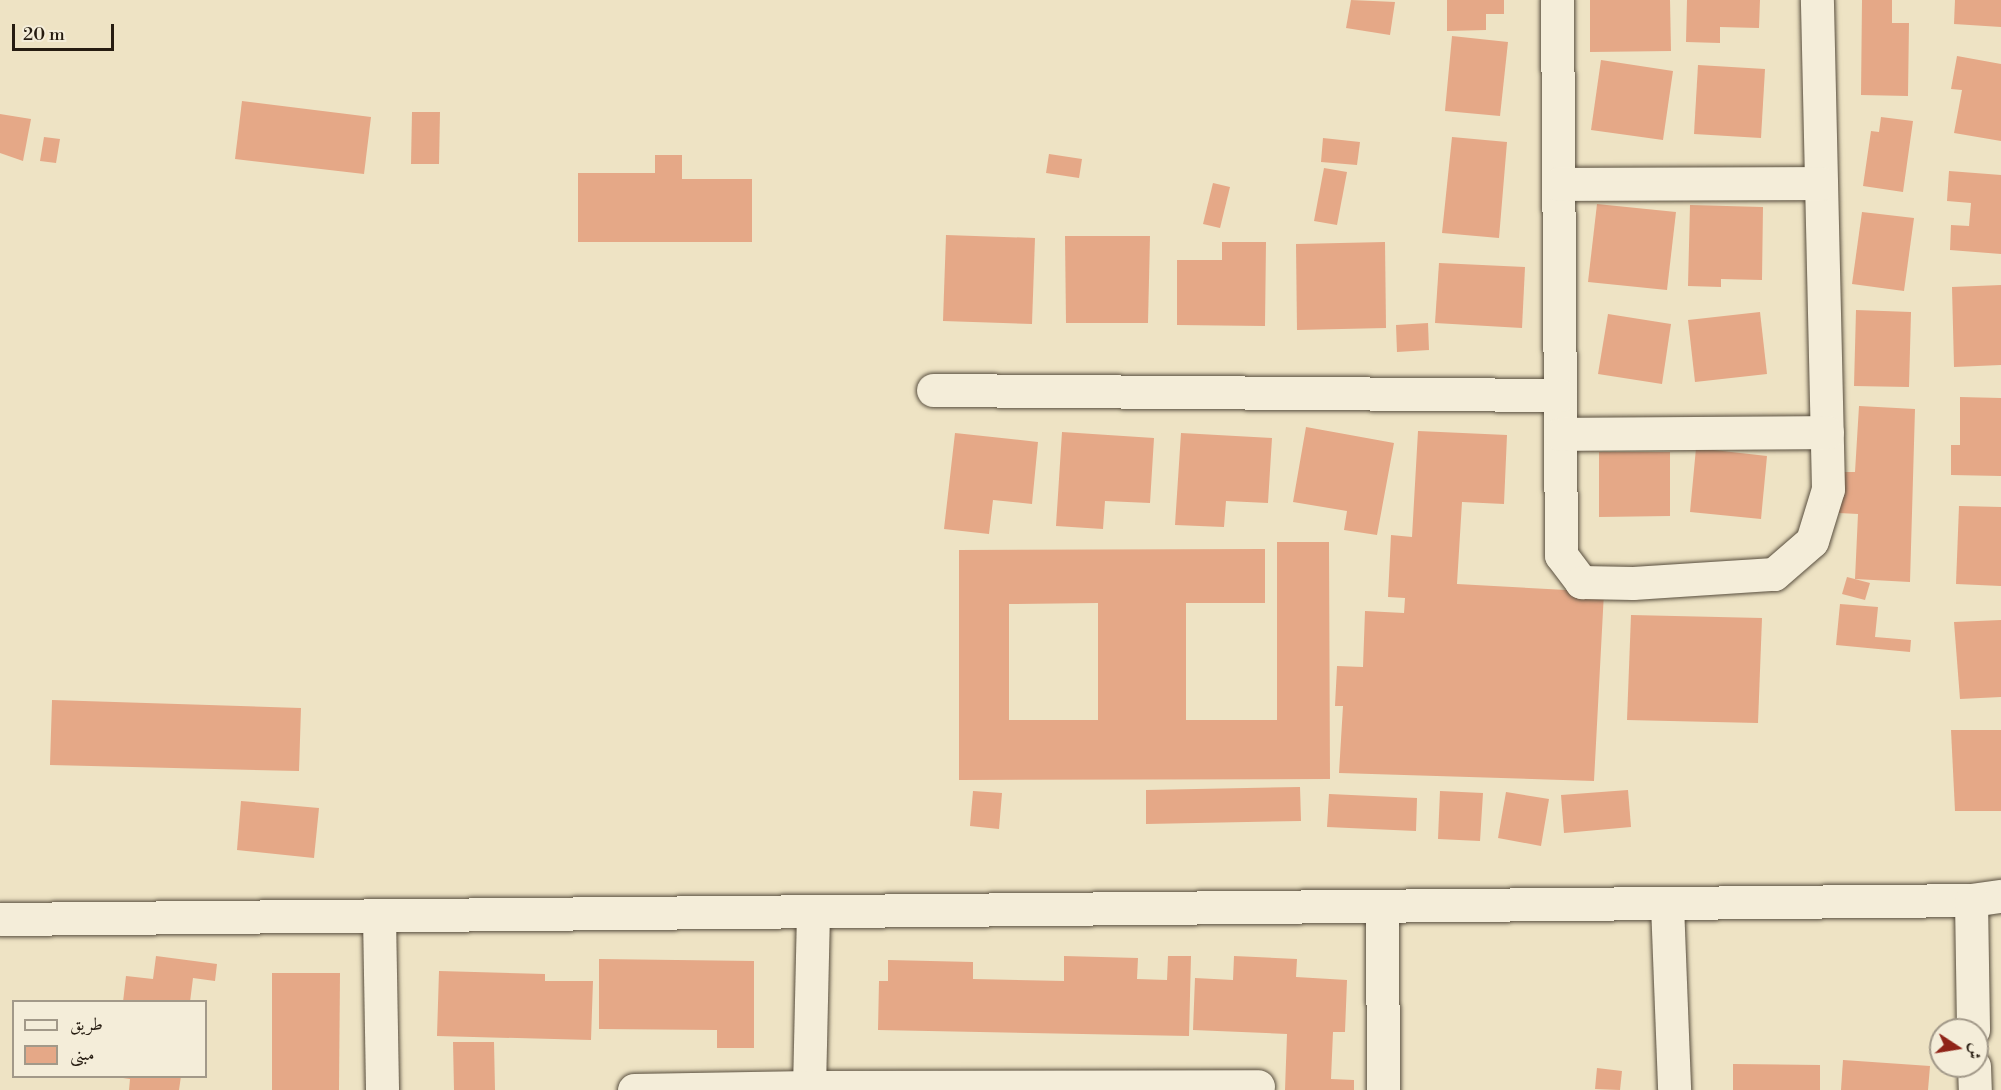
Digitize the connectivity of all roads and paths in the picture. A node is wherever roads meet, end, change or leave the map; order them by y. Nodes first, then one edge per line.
1 (1557, 0) edge
2 (1817, 0) edge
3 (1821, 183) junction
4 (1558, 184) junction
5 (933, 390) dead end
6 (1560, 395) junction
7 (1827, 432) junction
8 (1560, 434) junction
9 (1986, 898) edge
10 (1667, 904) junction
11 (1382, 906) junction
12 (813, 912) junction
13 (379, 916) junction
14 (0, 919) edge
15 (1974, 1018) edge
16 (1258, 1086) dead end
17 (809, 1087) junction
18 (382, 1090) edge
19 (634, 1090) edge
20 (1383, 1090) edge
21 (1674, 1090) edge

1 - 4 street
2 - 3 street
3 - 4 street
3 - 7 street
4 - 6 street
5 - 6 street
6 - 8 street
7 - 8 street
7 - 8 street
9 - 10 street
9 - 15 street
10 - 11 street
10 - 21 street
11 - 12 street
11 - 20 street
12 - 13 street
12 - 17 street
13 - 14 street
13 - 18 street
16 - 17 street
17 - 19 street

